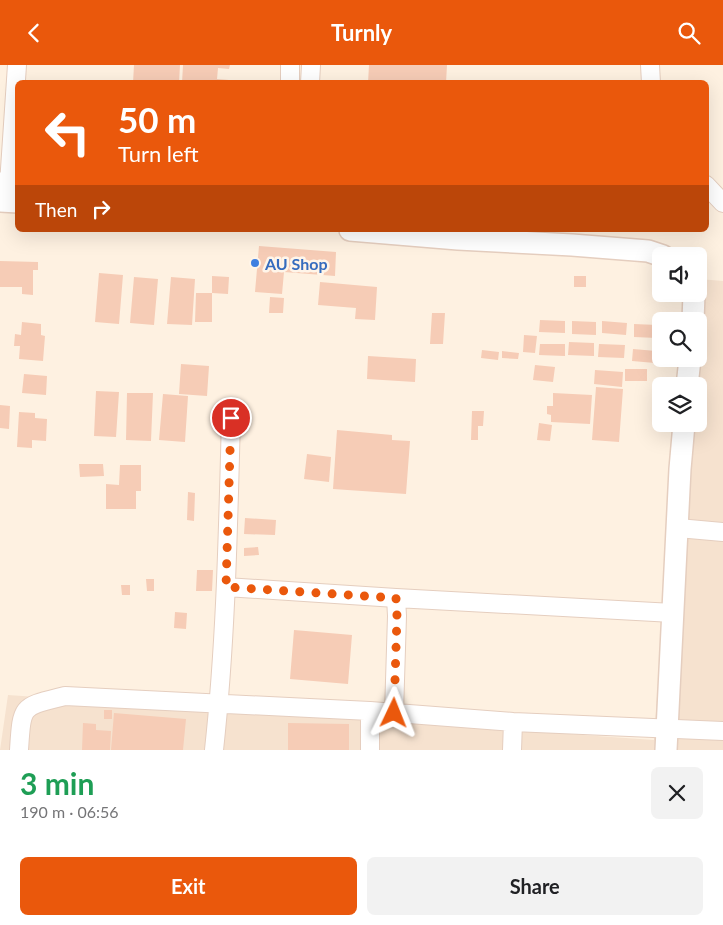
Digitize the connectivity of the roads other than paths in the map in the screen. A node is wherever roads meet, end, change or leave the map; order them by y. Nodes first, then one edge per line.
1 (17, 65) edge
2 (290, 65) edge
3 (311, 65) edge
4 (650, 65) edge
5 (16, 80) edge
6 (290, 80) edge
7 (310, 80) edge
8 (651, 80) edge
9 (15, 96) edge
10 (709, 188) edge
11 (9, 191) edge
12 (723, 203) edge
13 (374, 232) edge
14 (652, 252) edge
15 (231, 418) dead end
16 (683, 432) edge
17 (678, 528) junction
18 (723, 532) edge
19 (226, 587) junction
20 (396, 598) junction
21 (673, 613) junction
22 (219, 703) junction
23 (370, 711) junction
24 (394, 713) junction
25 (513, 722) junction
26 (668, 729) junction
27 (723, 731) edge
28 (19, 750) edge
29 (214, 750) edge
30 (370, 750) edge
31 (512, 750) edge
32 (666, 750) edge

1 - 5 street
2 - 6 street
3 - 7 street
4 - 8 street
9 - 11 street
10 - 12 street
13 - 14 street
15 - 19 street
16 - 17 street
17 - 18 street
17 - 21 street
19 - 20 street
19 - 22 street
20 - 21 street
20 - 24 street
21 - 26 street
22 - 23 street
22 - 28 street
22 - 29 street
23 - 24 street
23 - 30 street
24 - 25 street
25 - 26 street
25 - 31 street
26 - 27 street
26 - 32 street

